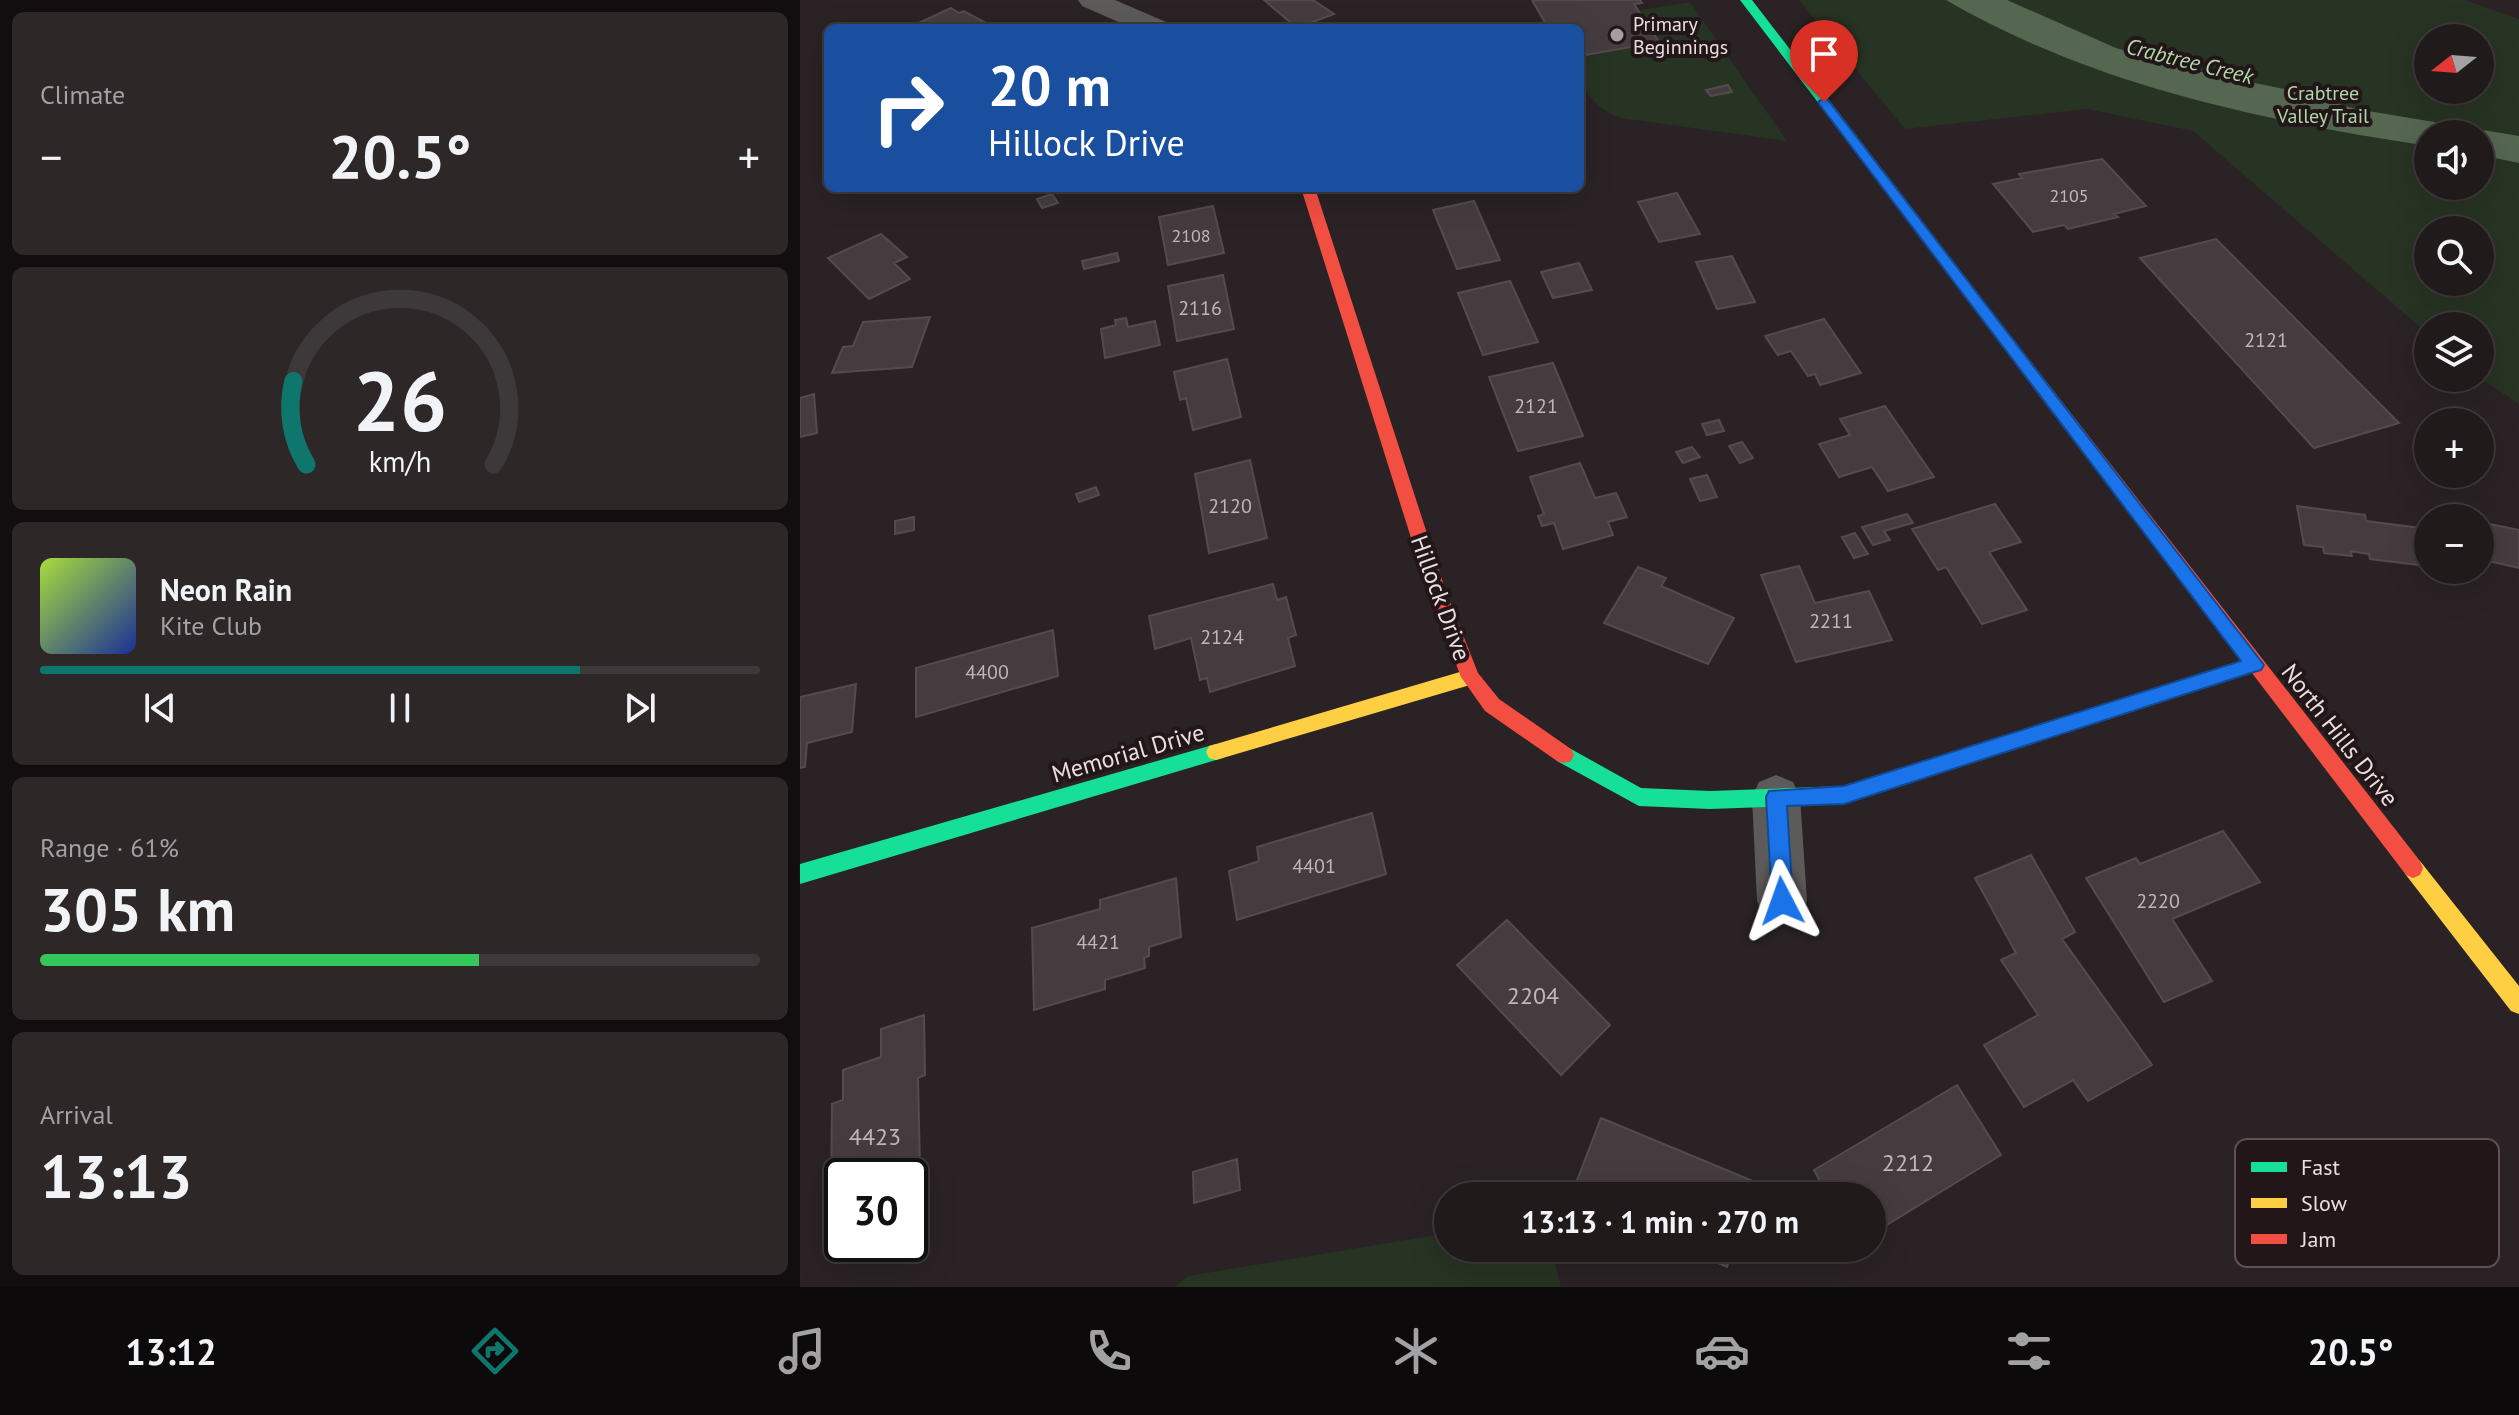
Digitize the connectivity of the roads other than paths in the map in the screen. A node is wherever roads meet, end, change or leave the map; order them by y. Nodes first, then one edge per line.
1 (1092, 0) edge
2 (1746, 0) edge
3 (1147, 24) edge
4 (1309, 192) edge
5 (2254, 665) junction
6 (1470, 677) junction
7 (1776, 797) junction
8 (800, 874) edge
9 (1782, 901) dead end
10 (2519, 1003) edge

1 - 3 street
2 - 5 street, North Hills Drive
4 - 6 street, Hillock Drive
5 - 7 street, Hillock Drive
5 - 10 street, North Hills Drive
6 - 7 street, Hillock Drive
6 - 8 street, Memorial Drive
7 - 9 street

